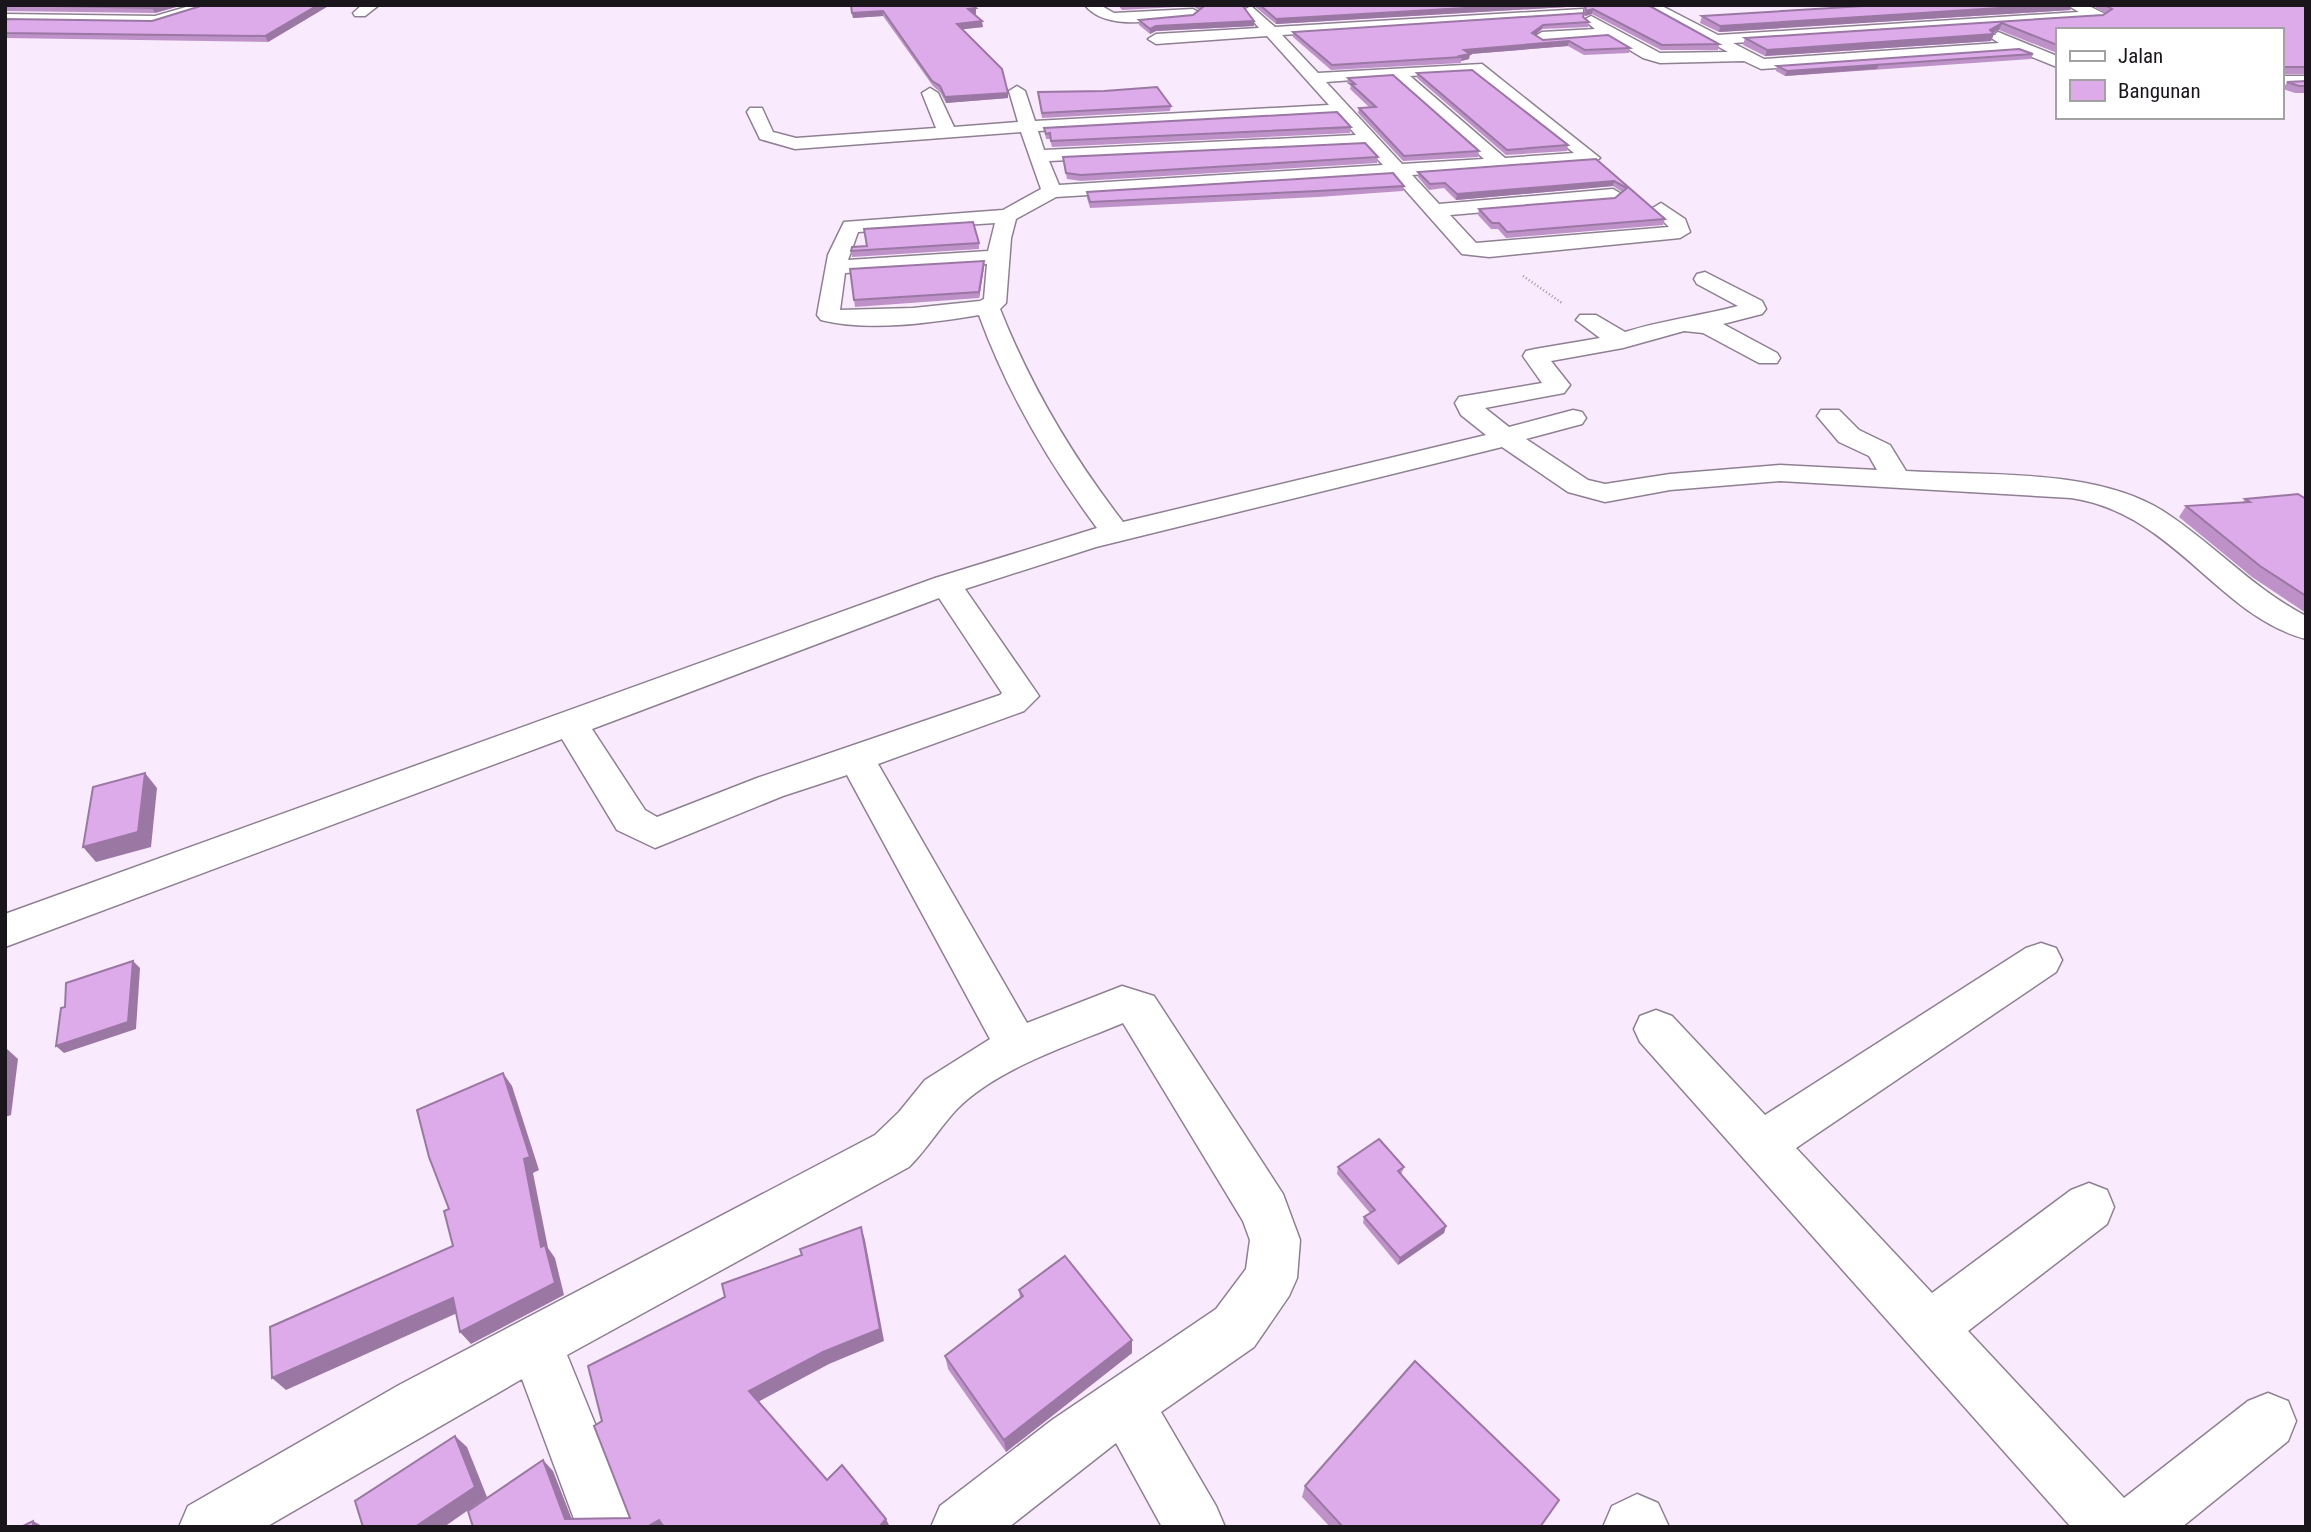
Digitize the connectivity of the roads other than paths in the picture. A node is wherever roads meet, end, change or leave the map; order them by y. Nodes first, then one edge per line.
1 (210, 5) edge
2 (1092, 5) edge
3 (1649, 5) edge
4 (2074, 5) edge
5 (1277, 9) edge
6 (1572, 9) edge
7 (1933, 10) edge
8 (1210, 12) edge
9 (5, 18) edge
10 (1703, 18) edge
11 (1676, 19) junction
12 (1965, 24) junction
13 (1267, 30) junction
14 (1611, 32) junction
15 (1531, 37) edge
16 (1156, 38) edge
17 (1715, 40) junction
18 (2019, 46) junction
19 (1315, 51) edge
20 (1288, 52) junction
21 (1648, 55) junction
22 (1622, 57) edge
23 (1743, 57) junction
24 (2056, 62) edge
25 (1397, 73) junction
26 (1314, 78) junction
27 (2283, 81) edge
28 (2306, 81) edge
29 (1017, 91) dead end
30 (930, 93) edge
31 (1115, 99) edge
32 (1345, 110) junction
33 (756, 111) dead end
34 (1126, 119) junction
35 (1029, 125) junction
36 (947, 132) junction
37 (1373, 139) junction
38 (1037, 156) junction
39 (1502, 165) junction
40 (1400, 172) junction
41 (1052, 191) junction
42 (1613, 195) edge
43 (1661, 209) dead end
44 (1434, 210) junction
45 (1007, 216) junction
46 (999, 257) junction
47 (836, 267) junction
48 (1705, 279) dead end
49 (988, 307) junction
50 (1588, 320) road end
51 (1702, 324) junction
52 (1623, 341) junction
53 (1768, 358) dead end
54 (1830, 416) dead end
55 (1573, 418) dead end
56 (1506, 438) junction
57 (1896, 479) junction
58 (1116, 533) junction
59 (946, 585) junction
60 (2306, 629) edge
61 (570, 723) junction
62 (857, 758) junction
63 (5, 931) edge
64 (2040, 960) dead end
65 (1656, 1029) dead end
66 (1017, 1047) junction
67 (1761, 1144) junction
68 (2089, 1207) dead end
69 (1929, 1328) junction
70 (535, 1343) junction
71 (1125, 1404) junction
72 (2268, 1421) dead end
73 (209, 1527) edge
74 (607, 1527) edge
75 (961, 1527) edge
76 (1195, 1527) edge
77 (1633, 1527) edge
78 (1639, 1527) edge
79 (2111, 1527) edge
80 (2135, 1527) edge

1 - 9 street
2 - 8 street
3 - 11 street
4 - 12 street
5 - 13 street
6 - 13 street
6 - 14 street
7 - 12 street
10 - 11 street
11 - 17 street
12 - 17 street
12 - 18 street
13 - 16 street
13 - 20 street
14 - 15 street
14 - 21 street
17 - 23 street
18 - 23 street
18 - 24 street
19 - 20 street
20 - 26 street
21 - 22 street
21 - 23 street
25 - 26 street
25 - 39 street
25 - 39 street
26 - 32 street
27 - 28 street
29 - 35 street
30 - 36 street
31 - 34 street
32 - 34 street
32 - 37 street
33 - 36 street
34 - 35 street
35 - 36 street
35 - 38 street
37 - 38 street
37 - 40 street
38 - 41 street
39 - 40 street
40 - 41 street
40 - 44 street
41 - 45 street
42 - 44 street
43 - 44 street
45 - 46 street
45 - 47 street
46 - 47 street
46 - 49 street
47 - 49 street
48 - 51 street
49 - 58 street
50 - 52 street
51 - 52 street
51 - 53 street
52 - 56 street
54 - 57 street
55 - 56 street
56 - 57 street
56 - 58 street
57 - 60 street
58 - 59 street
59 - 61 street
59 - 62 street
61 - 62 street
61 - 63 street
62 - 66 street
64 - 67 street
65 - 67 street
66 - 70 street
66 - 71 street
67 - 69 street
68 - 69 street
69 - 79 street
70 - 73 street
70 - 74 street
71 - 75 street
71 - 76 street
72 - 80 street
77 - 78 street

